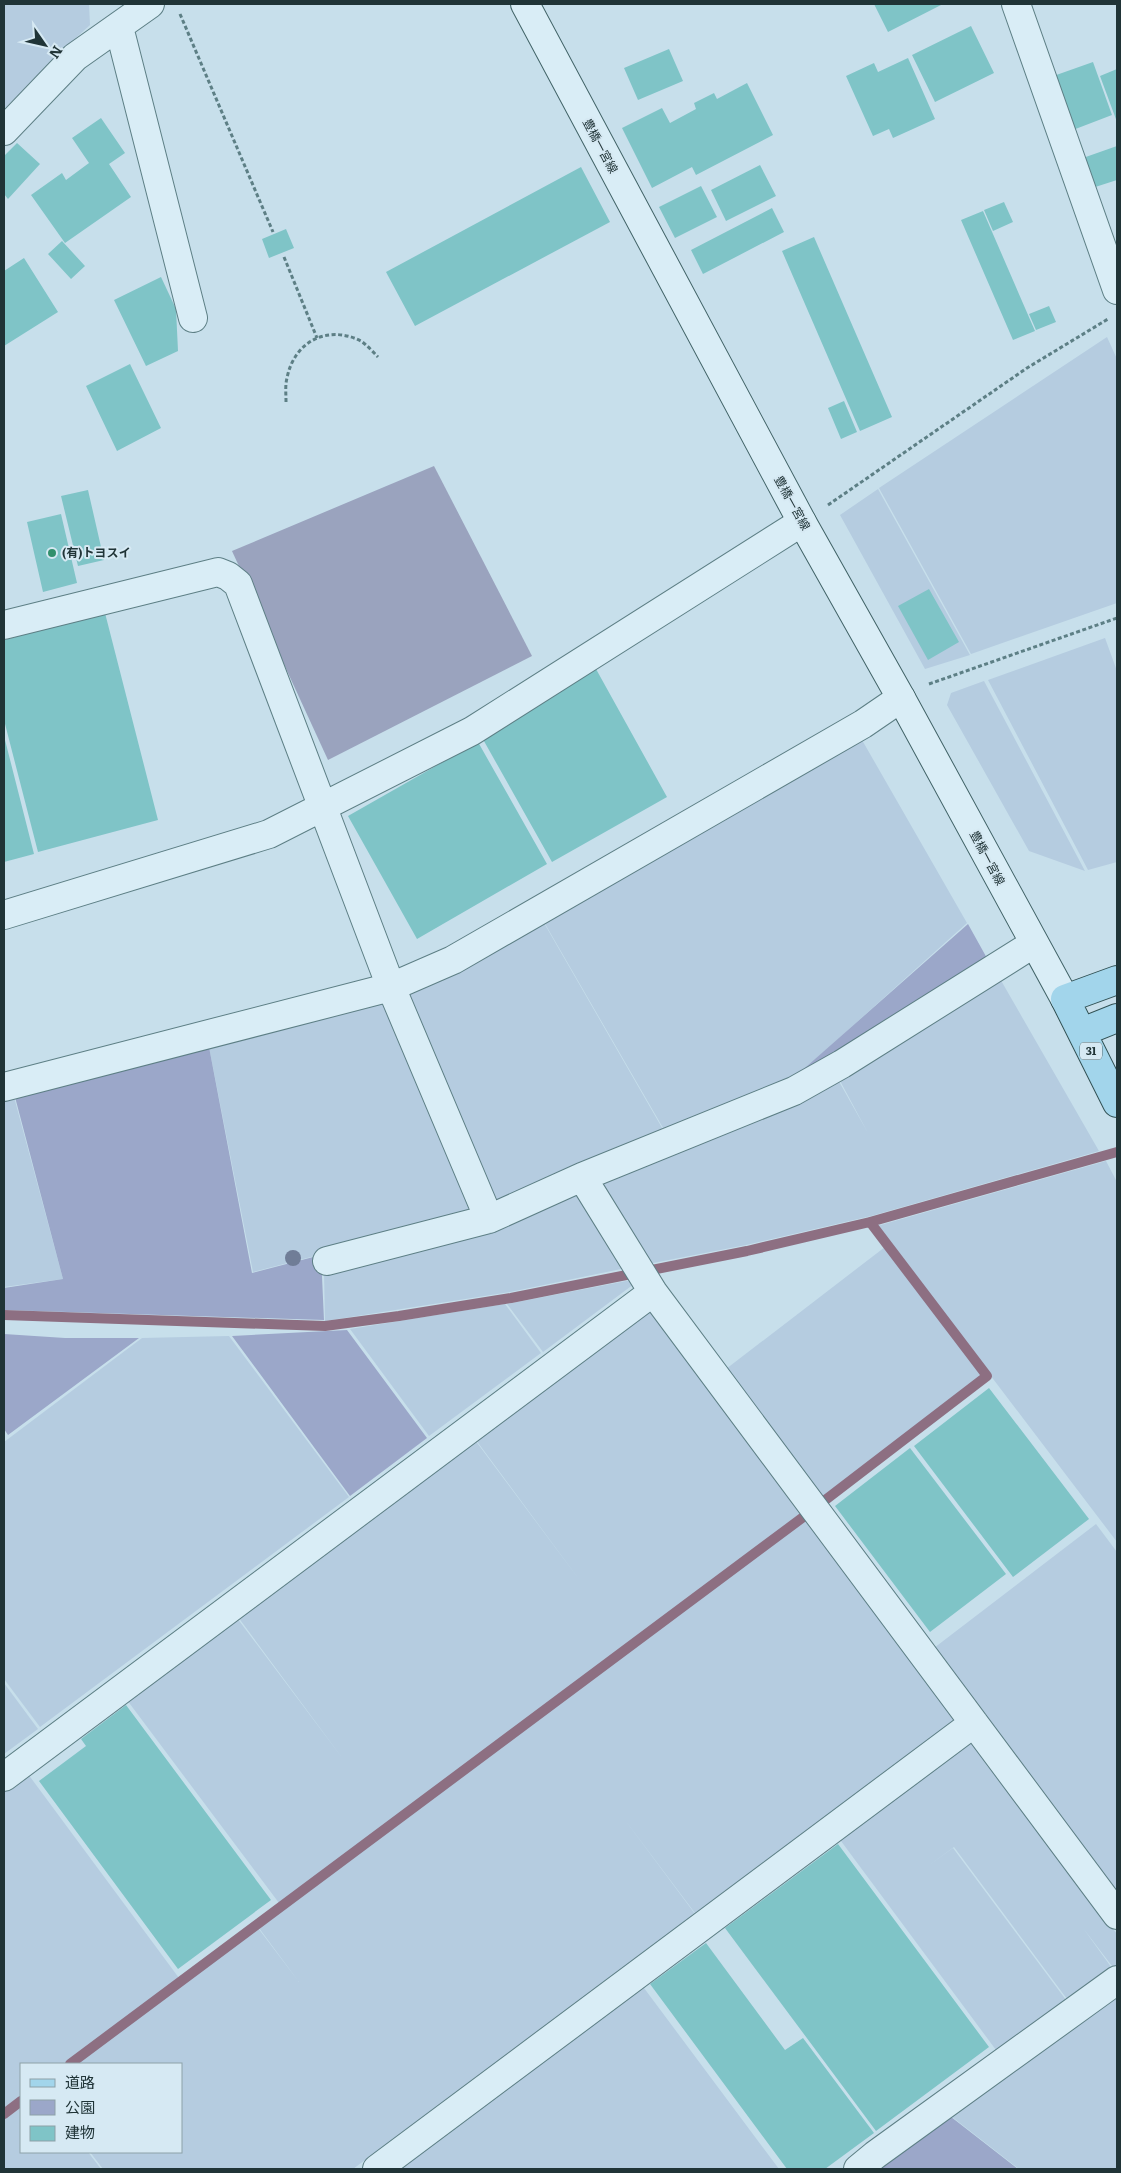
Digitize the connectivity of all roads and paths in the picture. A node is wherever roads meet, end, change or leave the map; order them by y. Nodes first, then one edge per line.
1 (150, 4) edge
2 (525, 4) edge
3 (1016, 4) edge
4 (180, 13) dead end
5 (119, 27) junction
6 (4, 131) edge
7 (273, 232) dead end
8 (284, 257) dead end
9 (1117, 290) edge
10 (194, 318) dead end
11 (1109, 319) dead end
12 (317, 338) junction
13 (378, 357) dead end
14 (286, 402) dead end
15 (802, 522) junction
16 (1117, 618) edge
17 (4, 625) edge
18 (901, 698) junction
19 (322, 807) junction
20 (4, 915) edge
21 (1033, 944) junction
22 (1117, 980) edge
23 (391, 987) junction
24 (1065, 999) junction
25 (1117, 1018) edge
26 (1082, 1032) junction
27 (4, 1087) edge
28 (1117, 1102) edge
29 (582, 1177) junction
30 (489, 1219) junction
31 (327, 1261) dead end
32 (653, 1292) junction
33 (974, 1723) junction
34 (4, 1777) edge
35 (1117, 1915) edge
36 (1117, 1980) edge
37 (377, 2169) edge
38 (858, 2169) edge

1 - 5 street
2 - 15 street, 豊橋一宮線
3 - 9 street
4 - 7 path
5 - 6 street
5 - 10 street
8 - 12 path
11 - 15 path
12 - 13 path
12 - 14 path
15 - 18 street, 豊橋一宮線
15 - 19 street
16 - 18 path
17 - 19 street
18 - 21 street, 豊橋一宮線
18 - 23 street
19 - 20 street
19 - 23 street
21 - 24 street, 豊橋一宮線
21 - 29 street
22 - 24 main road
23 - 27 street
23 - 30 street
24 - 26 main road, 31
25 - 26 main road, 31
26 - 28 main road, 31
29 - 30 street
29 - 32 street
30 - 31 street
32 - 33 street
32 - 34 street
33 - 35 street
33 - 37 street
36 - 38 street

